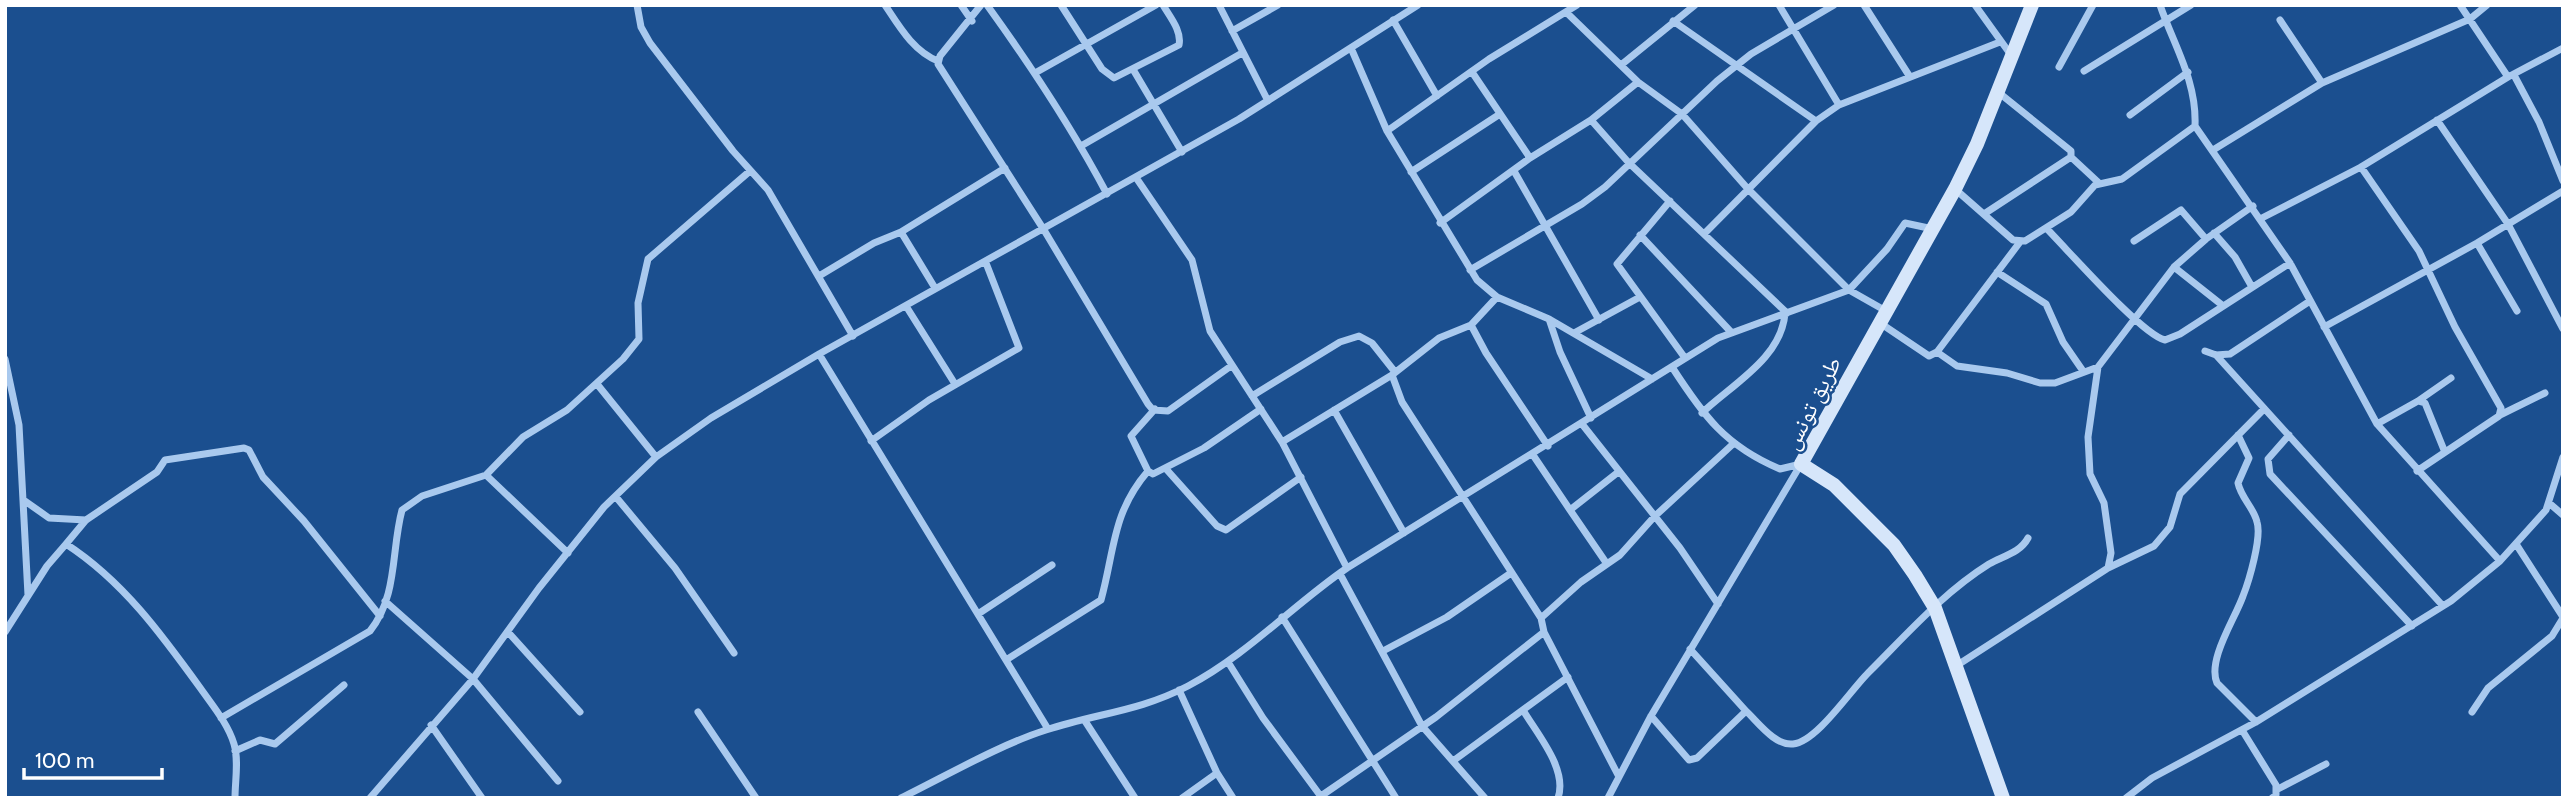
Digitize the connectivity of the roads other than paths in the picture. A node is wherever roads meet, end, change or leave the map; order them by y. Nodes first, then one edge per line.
1 (637, 5) edge
2 (885, 5) edge
3 (961, 5) edge
4 (981, 5) edge
5 (987, 5) edge
6 (1156, 5) edge
7 (1163, 5) edge
8 (1219, 5) edge
9 (1278, 5) edge
10 (1418, 5) edge
11 (1577, 5) edge
12 (1695, 5) edge
13 (1779, 5) edge
14 (1834, 5) edge
15 (1864, 5) edge
16 (1975, 5) edge
17 (2032, 5) edge
18 (2092, 5) edge
19 (2160, 5) edge
20 (2191, 5) edge
21 (2460, 5) edge
22 (2487, 5) edge
23 (1064, 6) edge
24 (1566, 12) junction
25 (2470, 19) junction
26 (1393, 20) junction
27 (2280, 20) dead end
28 (972, 21) junction
29 (1673, 21) junction
30 (2165, 21) junction
31 (1793, 29) junction
32 (1233, 32) junction
33 (2000, 42) junction
34 (1085, 45) junction
35 (1351, 48) junction
36 (2563, 48) edge
37 (1242, 53) junction
38 (2011, 55) junction
39 (938, 61) junction
40 (1620, 65) junction
41 (1735, 67) junction
42 (2059, 67) dead end
43 (1134, 71) junction
44 (2084, 71) dead end
45 (1472, 72) junction
46 (2188, 72) junction
47 (1035, 73) junction
48 (2511, 76) junction
49 (1910, 77) junction
50 (1638, 82) junction
51 (2322, 83) junction
52 (1997, 92) junction
53 (1437, 96) junction
54 (1268, 101) junction
55 (1839, 105) junction
56 (1154, 106) junction
57 (1500, 114) junction
58 (1682, 114) junction
59 (2130, 115) dead end
60 (1591, 120) junction
61 (2437, 120) junction
62 (1816, 121) junction
63 (2195, 126) junction
64 (1387, 131) junction
65 (1081, 146) junction
66 (2213, 150) junction
67 (1182, 152) junction
68 (2071, 156) junction
69 (1530, 158) junction
70 (1629, 163) junction
71 (2361, 167) junction
72 (1005, 168) junction
73 (750, 171) junction
74 (1514, 171) junction
75 (1411, 172) junction
76 (1137, 179) junction
77 (2563, 181) edge
78 (2099, 183) junction
79 (1748, 189) junction
80 (1955, 189) junction
81 (2563, 191) edge
82 (1107, 194) junction
83 (1670, 201) junction
84 (2253, 206) junction
85 (1984, 214) junction
86 (2260, 219) junction
87 (1440, 223) junction
88 (2508, 224) junction
89 (1545, 225) junction
90 (1933, 229) junction
91 (2047, 229) junction
92 (1044, 230) junction
93 (901, 232) junction
94 (2214, 233) junction
95 (1704, 234) junction
96 (1640, 235) junction
97 (2206, 239) junction
98 (2020, 242) junction
99 (2134, 242) dead end
100 (2477, 243) junction
101 (986, 263) junction
102 (2290, 263) junction
103 (2174, 267) junction
104 (1470, 271) junction
105 (2427, 271) junction
106 (1997, 272) junction
107 (819, 276) junction
108 (2252, 287) junction
109 (935, 288) junction
110 (1849, 290) junction
111 (1497, 297) junction
112 (1640, 297) junction
113 (2310, 301) junction
114 (2222, 305) junction
115 (906, 306) junction
116 (2516, 311) dead end
117 (1786, 313) junction
118 (1883, 317) junction
119 (1549, 319) junction
120 (1599, 320) junction
121 (2137, 320) junction
122 (1471, 325) junction
123 (2324, 327) junction
124 (2563, 329) edge
125 (1731, 332) junction
126 (1574, 333) junction
127 (853, 336) junction
128 (2205, 351) dead end
129 (1937, 352) junction
130 (818, 354) junction
131 (2216, 355) junction
132 (1685, 358) junction
133 (5, 359) edge
134 (1231, 366) junction
135 (1672, 367) junction
136 (2098, 368) junction
137 (2083, 371) junction
138 (1393, 373) junction
139 (2451, 377) dead end
140 (1652, 379) junction
141 (597, 384) junction
142 (955, 384) junction
143 (2544, 393) dead end
144 (1252, 396) junction
145 (2418, 401) junction
146 (1155, 409) junction
147 (1261, 409) junction
148 (2263, 409) junction
149 (1334, 410) junction
150 (1702, 413) junction
151 (2500, 415) junction
152 (1591, 418) junction
153 (1582, 424) junction
154 (2377, 424) junction
155 (2238, 435) junction
156 (2289, 435) junction
157 (871, 441) junction
158 (1282, 442) junction
159 (1734, 444) junction
160 (1548, 446) junction
161 (2444, 450) junction
162 (1533, 455) junction
163 (656, 457) junction
164 (2563, 457) edge
165 (1801, 464) junction
166 (1167, 470) junction
167 (1148, 471) junction
168 (2417, 471) junction
169 (1617, 473) junction
170 (486, 475) junction
171 (1301, 477) junction
172 (616, 497) junction
173 (1465, 498) junction
174 (24, 501) junction
175 (2549, 503) junction
176 (1570, 510) junction
177 (2563, 515) edge
178 (1654, 517) junction
179 (86, 520) junction
180 (1404, 533) junction
181 (2028, 538) dead end
182 (66, 544) junction
183 (2516, 544) junction
184 (568, 553) junction
185 (2500, 561) junction
186 (1607, 564) junction
187 (1052, 565) dead end
188 (1348, 568) junction
189 (2108, 568) junction
190 (1511, 573) junction
191 (1340, 574) junction
192 (28, 596) junction
193 (385, 601) junction
194 (1718, 604) junction
195 (2443, 606) junction
196 (1934, 608) junction
197 (978, 614) junction
198 (380, 617) junction
199 (1282, 617) junction
200 (1541, 618) junction
201 (2563, 618) edge
202 (2412, 626) junction
203 (5, 632) edge
204 (508, 632) junction
205 (1545, 632) junction
206 (1690, 649) junction
207 (1383, 651) junction
208 (734, 653) dead end
209 (1006, 660) junction
210 (1228, 662) junction
211 (1956, 666) junction
212 (1568, 677) junction
213 (473, 679) junction
214 (344, 685) dead end
215 (1179, 690) junction
216 (1523, 710) junction
217 (1746, 710) junction
218 (580, 712) dead end
219 (698, 712) dead end
220 (2472, 712) dead end
221 (1651, 716) junction
222 (221, 718) junction
223 (1085, 721) junction
224 (2256, 722) junction
225 (431, 725) junction
226 (1422, 726) junction
227 (1048, 729) junction
228 (2242, 730) junction
229 (236, 751) junction
230 (1452, 761) junction
231 (1371, 762) junction
232 (2326, 764) dead end
233 (1217, 773) junction
234 (1618, 775) junction
235 (558, 781) dead end
236 (2278, 789) junction
237 (915, 795) edge
238 (1321, 797) edge
239 (235, 798) edge
240 (370, 798) edge
241 (482, 798) edge
242 (756, 798) edge
243 (901, 798) edge
244 (1135, 798) edge
245 (1182, 798) edge
246 (1233, 798) edge
247 (1396, 798) edge
248 (1485, 798) edge
249 (1558, 798) edge
250 (1608, 798) edge
251 (2003, 798) edge
252 (2126, 798) edge
253 (2272, 798) edge

1 - 73 street
2 - 39 street
3 - 28 street
4 - 28 street
5 - 47 street
6 - 34 street
7 - 43 street
8 - 32 street
9 - 32 street
10 - 26 street
11 - 24 street
12 - 29 street
13 - 31 street
14 - 31 street
15 - 49 street
16 - 33 street
17 - 38 main road, طريق تونس
18 - 42 street
19 - 30 street
20 - 30 street
21 - 25 street
22 - 25 street
23 - 34 street
24 - 40 street
24 - 45 street
25 - 48 street
25 - 51 street
26 - 35 street
26 - 53 street
27 - 51 street
28 - 39 street
29 - 40 street
29 - 41 street
30 - 44 street
30 - 46 street
31 - 41 street
31 - 55 street
32 - 37 street
33 - 38 street
33 - 49 street
34 - 43 street
34 - 47 street
35 - 54 street
35 - 64 street
36 - 48 street
37 - 54 street
37 - 56 street
38 - 52 main road, طريق تونس
39 - 72 street
40 - 50 street
41 - 58 street
41 - 62 street
43 - 56 street
45 - 53 street
45 - 57 street
46 - 59 street
46 - 63 street
47 - 65 street
48 - 61 street
48 - 77 street
49 - 55 street
50 - 58 street
50 - 60 street
51 - 66 street
52 - 68 street
52 - 80 main road, طريق تونس
53 - 64 street
54 - 67 street
55 - 62 street
56 - 65 street
56 - 67 street
57 - 69 street
57 - 75 street
58 - 70 street
58 - 79 street
60 - 69 street
60 - 70 street
61 - 71 street
61 - 88 street
62 - 79 street
63 - 66 street
63 - 78 street
64 - 75 street
65 - 82 street
66 - 84 street
67 - 76 street
68 - 78 street
68 - 85 street
69 - 74 street
70 - 83 street
70 - 89 street
71 - 86 street
71 - 105 street
72 - 92 street
72 - 93 street
73 - 107 street
73 - 141 street
74 - 87 street
74 - 89 street
75 - 87 street
76 - 82 street
76 - 134 street
78 - 91 street
79 - 95 street
79 - 110 street
80 - 85 street
80 - 90 main road, طريق تونس
81 - 88 street
82 - 92 street
83 - 95 street
83 - 96 street
84 - 86 street
84 - 94 street
85 - 98 street
86 - 102 street
87 - 104 street
88 - 100 street
88 - 124 street
89 - 104 street
89 - 120 street
90 - 110 street
90 - 118 main road, طريق تونس
91 - 98 street
91 - 121 street
92 - 101 street
92 - 146 street
93 - 107 street
93 - 109 street
94 - 97 street
94 - 108 street
95 - 117 street
96 - 112 street
96 - 125 street
97 - 99 street
97 - 103 street
98 - 106 street
100 - 105 street
100 - 116 street
101 - 109 street
101 - 142 street
102 - 108 street
102 - 113 street
103 - 114 street
103 - 121 street
104 - 111 street
105 - 123 street
105 - 151 street
106 - 129 street
106 - 137 street
107 - 127 street
108 - 114 street
109 - 115 street
110 - 117 street
110 - 118 street
111 - 119 street
111 - 122 street
112 - 120 street
112 - 132 street
113 - 123 street
113 - 131 street
114 - 121 street
115 - 127 street
115 - 142 street
117 - 125 street
117 - 150 street
118 - 129 street
118 - 165 main road, طريق تونس
119 - 126 street
119 - 152 street
120 - 126 street
121 - 136 street
122 - 138 street
122 - 160 street
123 - 154 street
125 - 132 street
126 - 140 street
127 - 130 street
128 - 131 street
129 - 137 street
130 - 157 street
130 - 163 street
131 - 148 street
132 - 135 street
133 - 174 street
134 - 144 street
134 - 146 street
135 - 140 street
135 - 150 street
136 - 137 street
136 - 189 street
138 - 144 street
138 - 149 street
138 - 173 street
139 - 145 street
140 - 152 street
141 - 163 street
141 - 170 street
142 - 157 street
143 - 151 street
144 - 147 street
145 - 154 street
145 - 161 street
146 - 167 street
147 - 158 street
147 - 166 street
148 - 155 street
148 - 156 street
149 - 158 street
149 - 180 street
150 - 159 street
151 - 161 street
152 - 153 street
153 - 160 street
153 - 169 street
154 - 168 street
155 - 189 street
155 - 224 street
156 - 195 street
156 - 202 street
157 - 197 street
158 - 171 street
159 - 165 street
159 - 178 street
160 - 162 street
161 - 168 street
162 - 173 street
162 - 176 street
163 - 172 street
164 - 175 street
165 - 194 street
165 - 196 main road, طريق تونس
166 - 167 street
166 - 171 street
167 - 209 street
168 - 185 street
169 - 176 street
169 - 178 street
170 - 184 street
170 - 193 street
171 - 188 street
172 - 184 street
172 - 208 street
173 - 180 street
173 - 190 street
174 - 179 street
174 - 192 street
175 - 177 street
175 - 183 street
176 - 186 street
178 - 186 street
178 - 194 street
179 - 182 street
179 - 198 street
180 - 188 street
181 - 196 street
182 - 192 street
182 - 222 street
183 - 185 street
183 - 201 street
184 - 204 street
185 - 195 street
186 - 200 street
187 - 197 street
188 - 191 street
189 - 211 street
190 - 200 street
190 - 207 street
191 - 199 street
191 - 207 street
192 - 203 street
193 - 198 street
193 - 213 street
194 - 206 street
195 - 202 street
196 - 211 main road, طريق تونس
196 - 217 street
197 - 209 street
198 - 222 street
199 - 210 street
199 - 231 street
200 - 205 street
201 - 220 street
202 - 224 street
204 - 213 street
204 - 218 street
205 - 212 street
205 - 226 street
206 - 217 street
206 - 221 street
207 - 226 street
209 - 227 street
210 - 215 street
210 - 238 street
211 - 251 main road, طريق تونس
212 - 216 street
212 - 234 street
213 - 225 street
213 - 235 street
214 - 229 street
215 - 223 street
215 - 233 street
216 - 230 street
216 - 249 street
217 - 221 street
219 - 242 street
221 - 234 street
222 - 229 street
223 - 227 street
223 - 244 street
224 - 228 street
225 - 240 street
225 - 241 street
226 - 230 street
226 - 231 street
227 - 237 street
228 - 236 street
228 - 252 street
229 - 239 street
230 - 248 street
231 - 238 street
231 - 247 street
232 - 236 street
233 - 245 street
233 - 246 street
234 - 250 street
236 - 253 street
237 - 243 street

